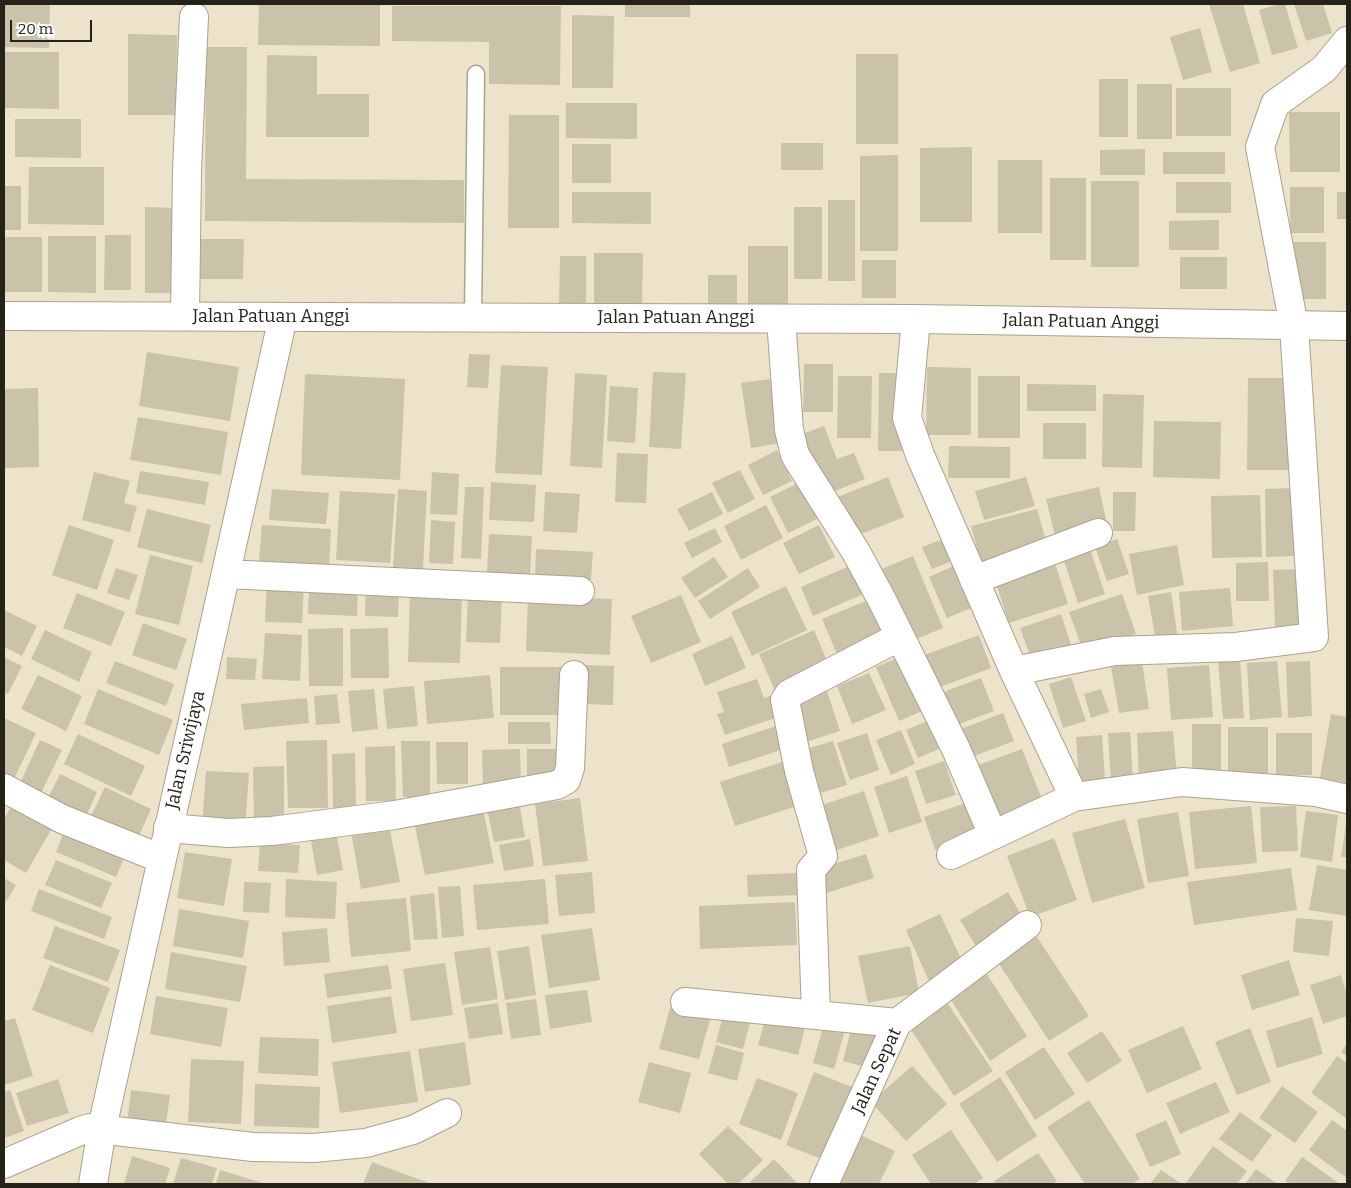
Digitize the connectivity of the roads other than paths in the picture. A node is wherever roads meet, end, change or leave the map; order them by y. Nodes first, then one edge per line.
1 (194, 16) dead end
2 (1347, 41) edge
3 (476, 74) dead end
4 (4, 316) edge
5 (186, 316) junction
6 (283, 317) junction
7 (473, 318) junction
8 (780, 319) junction
9 (916, 319) junction
10 (1294, 326) junction
11 (1347, 326) edge
12 (1098, 533) dead end
13 (226, 574) junction
14 (974, 580) junction
15 (580, 590) dead end
16 (899, 637) junction
17 (1014, 671) junction
18 (574, 675) dead end
19 (4, 788) edge
20 (1074, 797) junction
21 (1347, 799) edge
22 (168, 828) junction
23 (993, 835) junction
24 (951, 855) dead end
25 (162, 859) junction
26 (1027, 925) dead end
27 (685, 1002) dead end
28 (816, 1015) junction
29 (898, 1023) junction
30 (447, 1113) dead end
31 (102, 1128) junction
32 (4, 1164) edge
33 (92, 1184) edge
34 (824, 1184) edge

1 - 5 street
2 - 10 street
3 - 7 lane
4 - 5 street, Jalan Patuan Anggi
5 - 6 street, Jalan Patuan Anggi
6 - 7 street, Jalan Patuan Anggi
6 - 13 street, Jalan Sriwijaya
7 - 8 street, Jalan Patuan Anggi
8 - 9 street, Jalan Patuan Anggi
8 - 16 street
9 - 10 street, Jalan Patuan Anggi
9 - 14 street
10 - 11 street, Jalan Patuan Anggi
10 - 17 street
12 - 14 street
13 - 15 street
13 - 22 street, Jalan Sriwijaya
14 - 17 street
16 - 23 street
16 - 28 street
17 - 20 street
18 - 22 street
19 - 25 street
20 - 21 street
20 - 23 street
22 - 25 street, Jalan Sriwijaya
23 - 24 street
25 - 31 street, Jalan Sriwijaya
26 - 29 street, Jalan Sepat
27 - 28 street
28 - 29 street
29 - 34 street, Jalan Sepat
30 - 31 street
31 - 32 street
31 - 33 street, Jalan Sriwijaya

